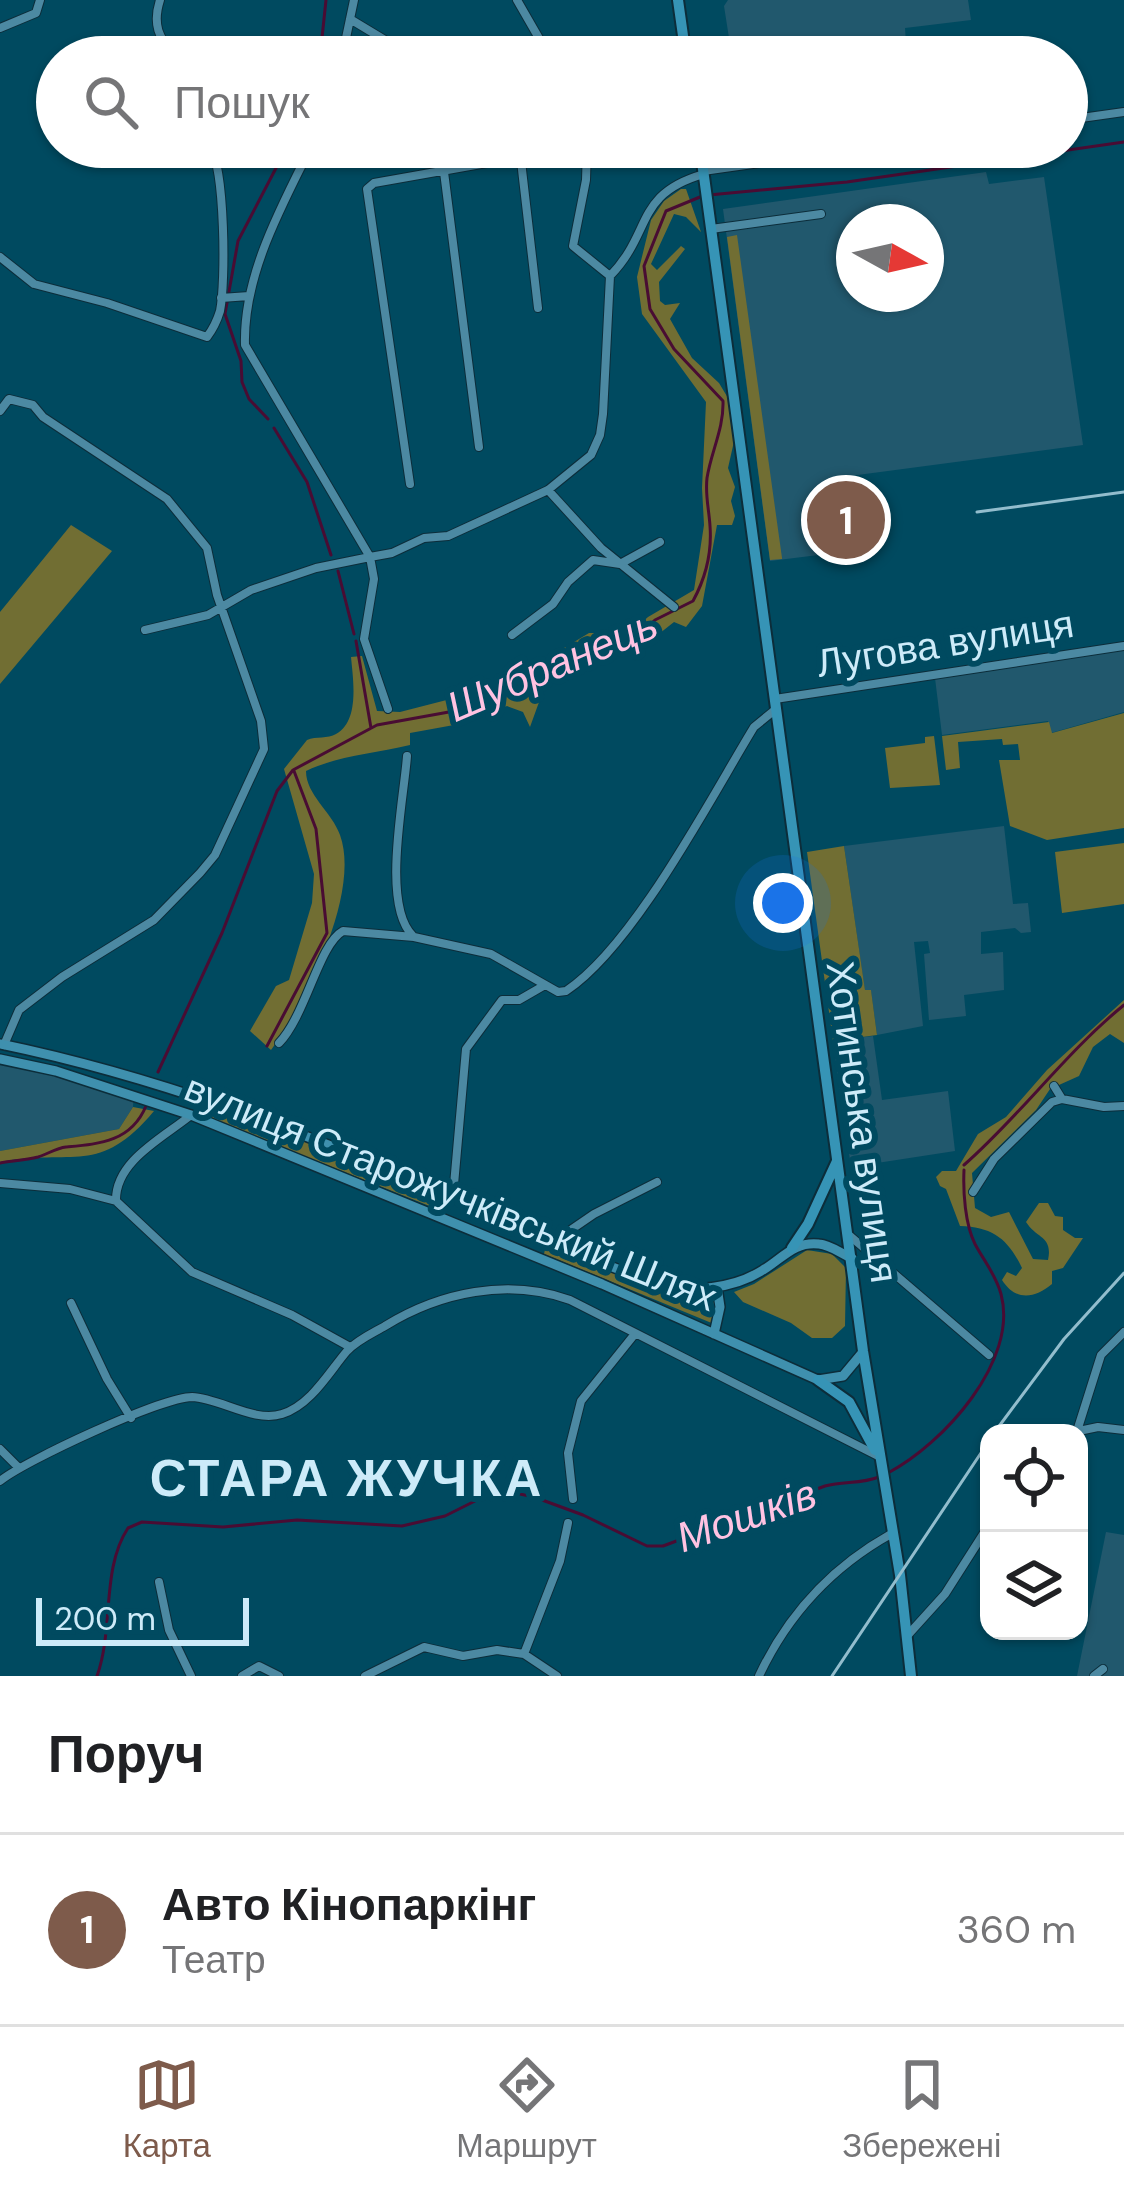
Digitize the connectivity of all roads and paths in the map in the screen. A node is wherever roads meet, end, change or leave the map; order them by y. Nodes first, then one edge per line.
1 (40, 0) edge
2 (160, 0) edge
3 (354, 0) edge
4 (517, 0) edge
5 (678, 0) edge
6 (350, 19) junction
7 (0, 28) edge
8 (160, 36) edge
9 (346, 36) edge
10 (378, 36) edge
11 (538, 36) edge
12 (683, 36) edge
13 (1124, 112) edge
14 (1088, 117) edge
15 (219, 168) edge
16 (299, 168) edge
17 (469, 168) edge
18 (521, 168) edge
19 (586, 168) edge
20 (703, 168) edge
21 (746, 168) edge
22 (444, 172) junction
23 (704, 175) junction
24 (821, 214) dead end
25 (710, 225) junction
26 (0, 257) edge
27 (610, 276) junction
28 (249, 296) junction
29 (227, 297) junction
30 (538, 308) dead end
31 (0, 411) edge
32 (479, 448) dead end
33 (410, 484) dead end
34 (548, 490) junction
35 (660, 542) dead end
36 (370, 557) junction
37 (620, 564) junction
38 (220, 605) junction
39 (674, 608) dead end
40 (145, 630) dead end
41 (512, 635) dead end
42 (1124, 646) edge
43 (775, 704) junction
44 (388, 710) dead end
45 (407, 756) dead end
46 (414, 937) junction
47 (545, 985) junction
48 (279, 1043) dead end
49 (2, 1045) edge
50 (60, 1056) junction
51 (0, 1059) edge
52 (56, 1071) junction
53 (1054, 1086) dead end
54 (199, 1096) junction
55 (1062, 1100) junction
56 (1124, 1106) edge
57 (191, 1115) junction
58 (838, 1158) junction
59 (657, 1182) dead end
60 (0, 1183) edge
61 (973, 1192) dead end
62 (453, 1196) junction
63 (116, 1201) junction
64 (445, 1220) junction
65 (850, 1236) junction
66 (551, 1238) junction
67 (792, 1248) junction
68 (537, 1258) junction
69 (852, 1258) junction
70 (717, 1288) junction
71 (71, 1303) dead end
72 (1124, 1332) edge
73 (715, 1334) junction
74 (634, 1335) junction
75 (350, 1347) junction
76 (863, 1352) junction
77 (988, 1355) dead end
78 (818, 1380) junction
79 (131, 1418) junction
80 (1078, 1424) edge
81 (1088, 1429) edge
82 (1124, 1430) edge
83 (0, 1449) edge
84 (880, 1461) junction
85 (18, 1467) junction
86 (0, 1481) edge
87 (573, 1499) dead end
88 (568, 1523) dead end
89 (985, 1532) edge
90 (892, 1534) junction
91 (159, 1582) dead end
92 (906, 1637) junction
93 (524, 1654) junction
94 (190, 1676) edge
95 (242, 1676) edge
96 (279, 1676) edge
97 (365, 1676) edge
98 (557, 1676) edge
99 (759, 1676) edge
100 (910, 1676) edge

1 - 7 street
2 - 8 street
3 - 6 street
4 - 11 street
5 - 12 highway
6 - 9 street
6 - 10 street
13 - 14 street
15 - 29 street
16 - 28 street
17 - 22 street
18 - 30 street
19 - 27 street
20 - 23 highway, Хотинська вулиця
21 - 23 street
22 - 32 street
22 - 33 street
23 - 25 highway, Хотинська вулиця
23 - 27 street
24 - 25 street
25 - 43 highway, Хотинська вулиця
26 - 29 street
27 - 34 street
28 - 29 street
28 - 36 street
31 - 38 street
34 - 36 street
34 - 37 street
35 - 37 street
36 - 38 street
36 - 44 street
37 - 39 street
37 - 41 street
38 - 40 street
38 - 49 street
42 - 43 street, Лугова вулиця
43 - 47 street
43 - 58 highway, Хотинська вулиця
45 - 46 street
46 - 47 street
46 - 48 street
47 - 62 street
49 - 50 main road, вулиця Старожучківський Шлях
50 - 52 main road
50 - 54 main road, вулиця Старожучківський Шлях
51 - 52 main road, вулиця Старожучківський Шлях
52 - 57 main road, вулиця Старожучківський Шлях
53 - 55 street
54 - 57 main road
54 - 62 main road, вулиця Старожучківський Шлях
55 - 56 street
55 - 61 street
57 - 63 street
57 - 64 main road, вулиця Старожучківський Шлях
58 - 65 highway, Хотинська вулиця
58 - 67 highway
59 - 66 street
60 - 63 street
62 - 64 main road
62 - 66 main road, вулиця Старожучківський Шлях
63 - 75 street
64 - 68 main road, вулиця Старожучківський Шлях
65 - 69 highway, Хотинська вулиця
65 - 77 street
66 - 68 main road
66 - 70 main road, вулиця Старожучківський Шлях
67 - 69 main road
67 - 70 main road, вулиця Старожучківський Шлях
68 - 73 main road, вулиця Старожучківський Шлях
69 - 76 highway, Хотинська вулиця
70 - 73 main road
71 - 79 street
72 - 80 street
73 - 78 main road, вулиця Старожучківський Шлях
74 - 75 street
74 - 84 street
74 - 87 street
75 - 79 street
76 - 78 main road
76 - 84 highway, Хотинська вулиця
78 - 84 highway
79 - 85 street
81 - 82 street
83 - 85 street
84 - 90 highway, Хотинська вулиця
85 - 86 street
88 - 93 street
89 - 92 street
90 - 92 highway, Хотинська вулиця
90 - 99 street
91 - 94 street
92 - 100 highway, Хотинська вулиця
93 - 97 street
93 - 98 street
95 - 96 street

